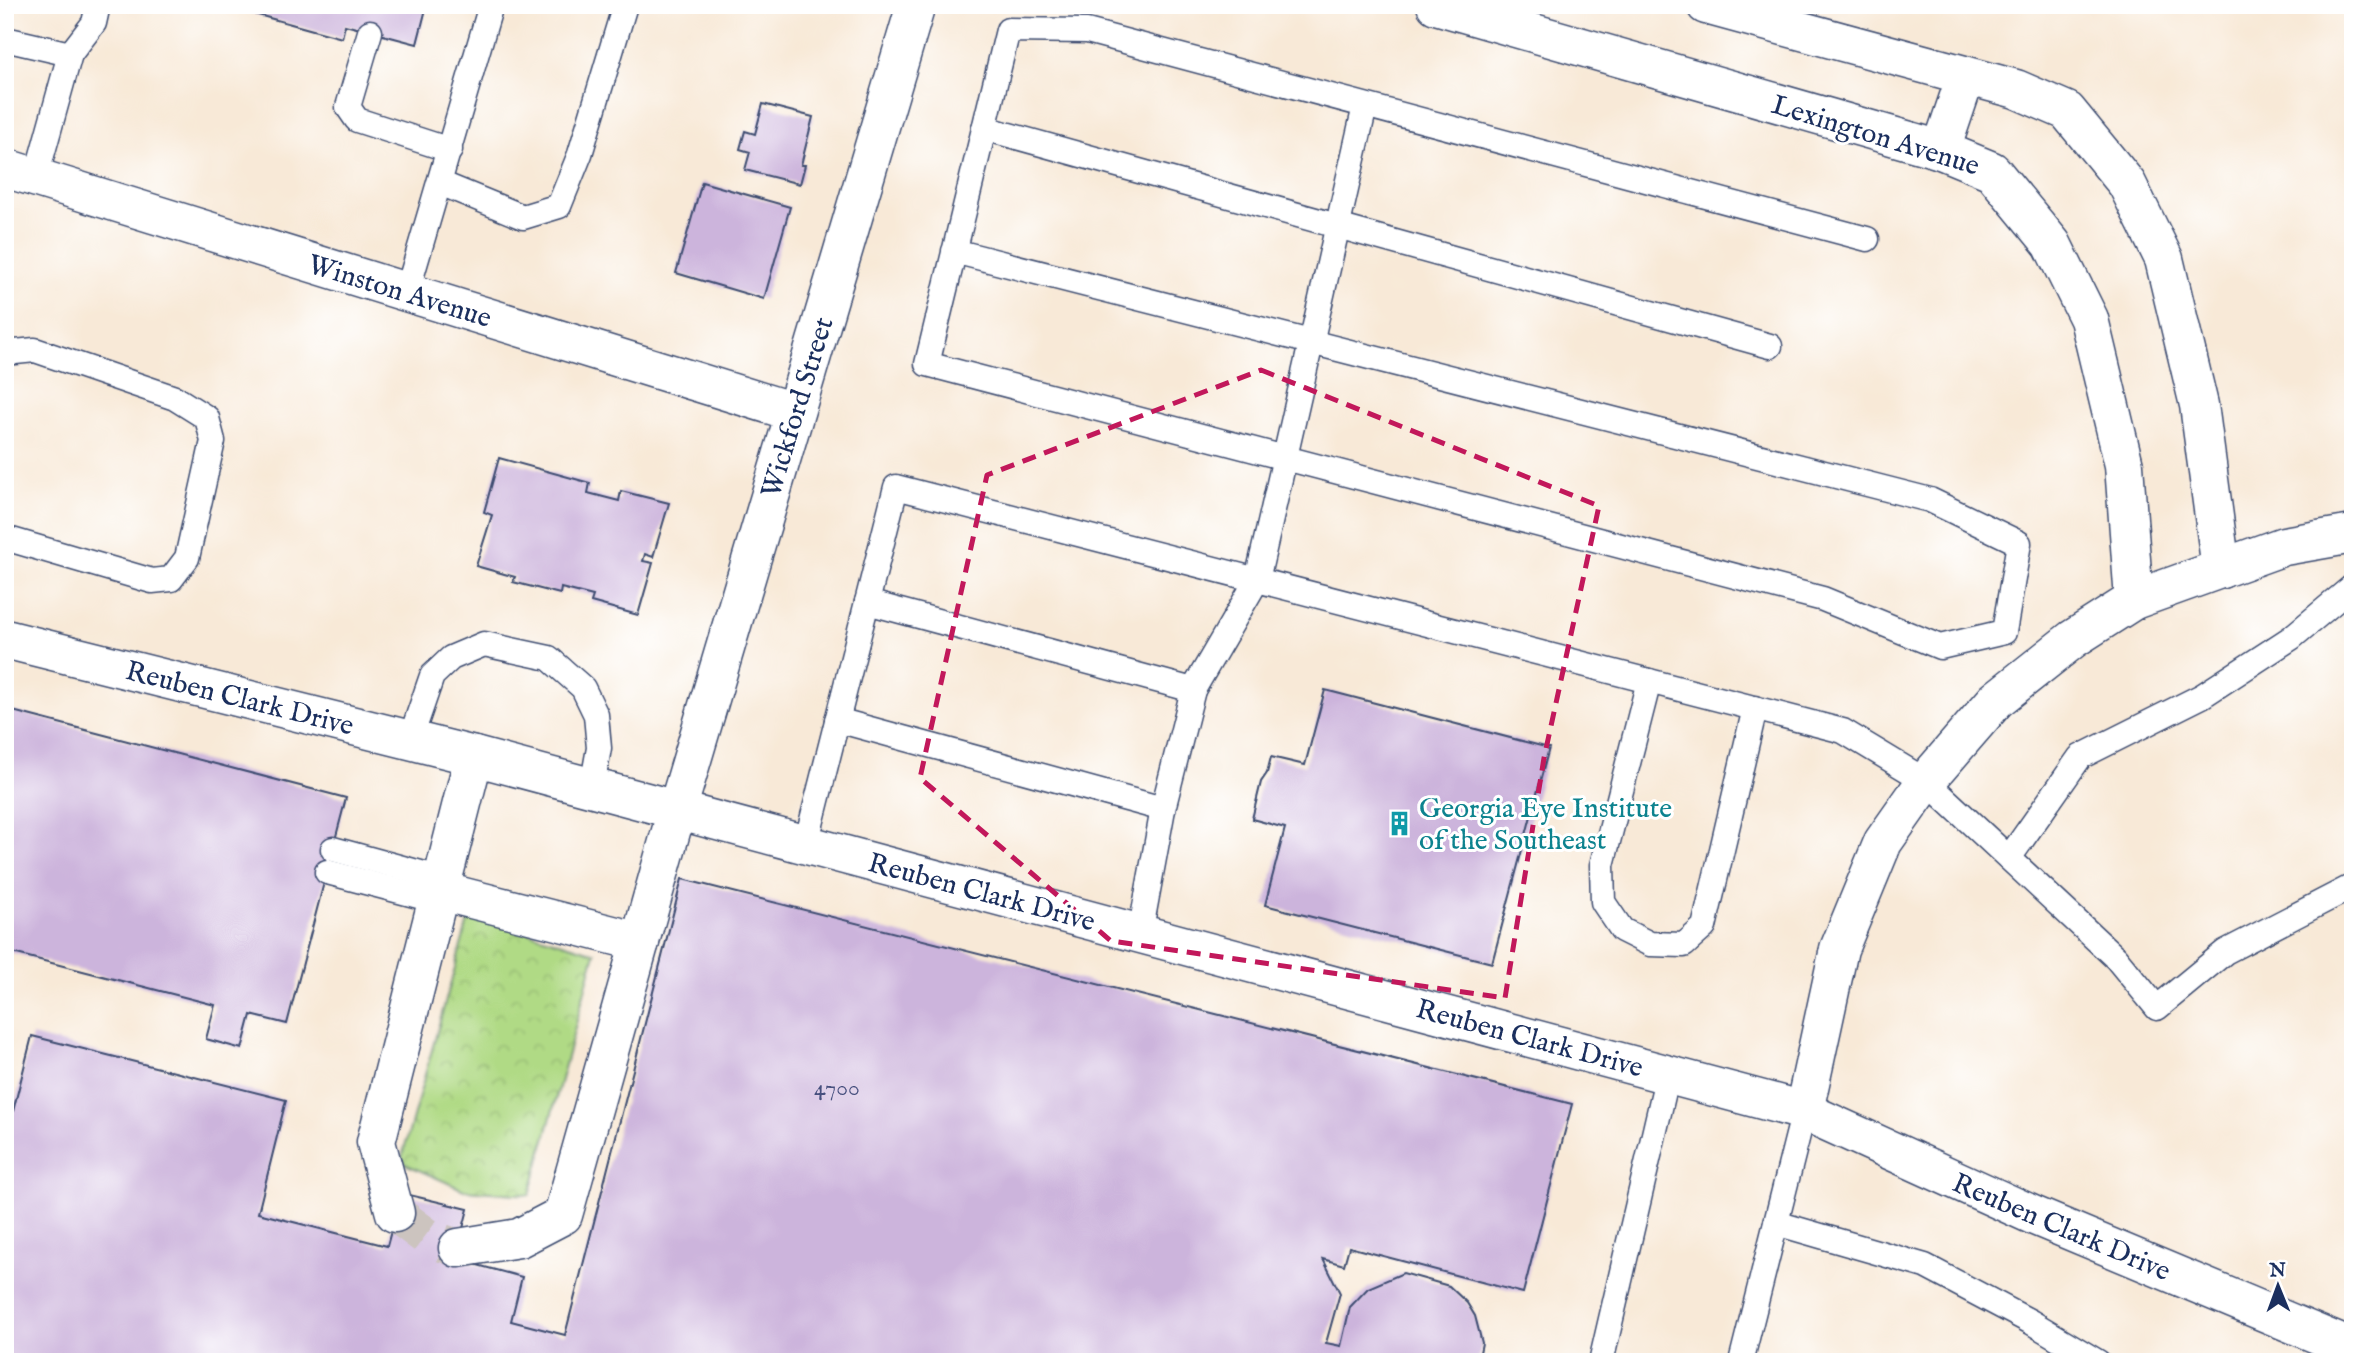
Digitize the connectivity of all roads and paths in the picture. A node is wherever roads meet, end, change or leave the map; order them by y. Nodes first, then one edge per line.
1 (98, 5) edge
2 (491, 5) edge
3 (625, 5) edge
4 (916, 5) edge
5 (1436, 5) edge
6 (1706, 5) edge
7 (370, 32) dead end
8 (5, 39) edge
9 (70, 54) junction
10 (1966, 76) junction
11 (1365, 106) junction
12 (984, 128) junction
13 (450, 150) junction
14 (1941, 150) junction
15 (21, 172) edge
16 (440, 183) junction
17 (1338, 226) junction
18 (1867, 239) dead end
19 (954, 251) junction
20 (407, 292) junction
21 (1311, 342) junction
22 (1770, 346) dead end
23 (5, 353) edge
24 (794, 412) junction
25 (1285, 458) junction
26 (2353, 534) edge
27 (5, 538) edge
28 (2221, 569) junction
29 (1257, 580) junction
30 (2353, 586) edge
31 (2134, 600) junction
32 (867, 602) junction
33 (5, 639) edge
34 (1649, 681) junction
35 (1193, 690) junction
36 (1755, 708) junction
37 (837, 720) junction
38 (411, 740) junction
39 (474, 756) junction
40 (1926, 781) junction
41 (592, 787) junction
42 (1163, 809) junction
43 (677, 810) junction
44 (806, 844) junction
45 (2009, 858) junction
46 (330, 861) dead end
47 (2349, 888) dead end
48 (440, 891) junction
49 (1140, 934) junction
50 (640, 942) junction
51 (1668, 1073) junction
52 (1804, 1111) junction
53 (395, 1213) tunnel mouth
54 (1776, 1223) junction
55 (458, 1248) tunnel mouth
56 (2353, 1349) edge
57 (1601, 1362) edge
58 (1741, 1362) edge
59 (2098, 1362) edge

1 - 9 lane
2 - 13 lane
3 - 16 lane
4 - 24 street, Wickford Street
5 - 14 street, Lexington Avenue
6 - 10 street
7 - 13 lane
8 - 9 lane
9 - 15 lane
10 - 14 street
10 - 28 street
11 - 12 lane
11 - 17 lane
11 - 18 lane
12 - 17 lane
12 - 19 lane
13 - 16 lane
14 - 31 street, Lexington Avenue
15 - 20 street, Winston Avenue
16 - 20 lane
17 - 21 lane
17 - 22 lane
19 - 21 lane
19 - 25 lane
20 - 24 street, Winston Avenue
21 - 25 lane
21 - 25 lane
23 - 27 lane
24 - 43 street, Wickford Street
25 - 29 lane
26 - 28 street
28 - 31 street
29 - 32 lane
29 - 34 lane
29 - 35 lane
30 - 45 lane
31 - 40 street
32 - 35 lane
32 - 37 lane
33 - 38 street, Reuben Clark Drive
34 - 36 lane
34 - 36 lane
35 - 42 lane
36 - 40 lane
37 - 42 lane
37 - 44 lane
38 - 39 street, Reuben Clark Drive
38 - 41 lane
39 - 41 street, Reuben Clark Drive
39 - 48 street
40 - 45 lane
40 - 52 street
41 - 43 street, Reuben Clark Drive
42 - 49 lane
43 - 44 street, Reuben Clark Drive
43 - 50 street
44 - 49 street, Reuben Clark Drive
45 - 47 lane
46 - 48 lane
48 - 50 street
48 - 53 street
49 - 51 street, Reuben Clark Drive
50 - 55 street
51 - 52 street, Reuben Clark Drive
51 - 57 lane
52 - 54 lane
52 - 56 street, Reuben Clark Drive
54 - 58 lane
54 - 59 lane

